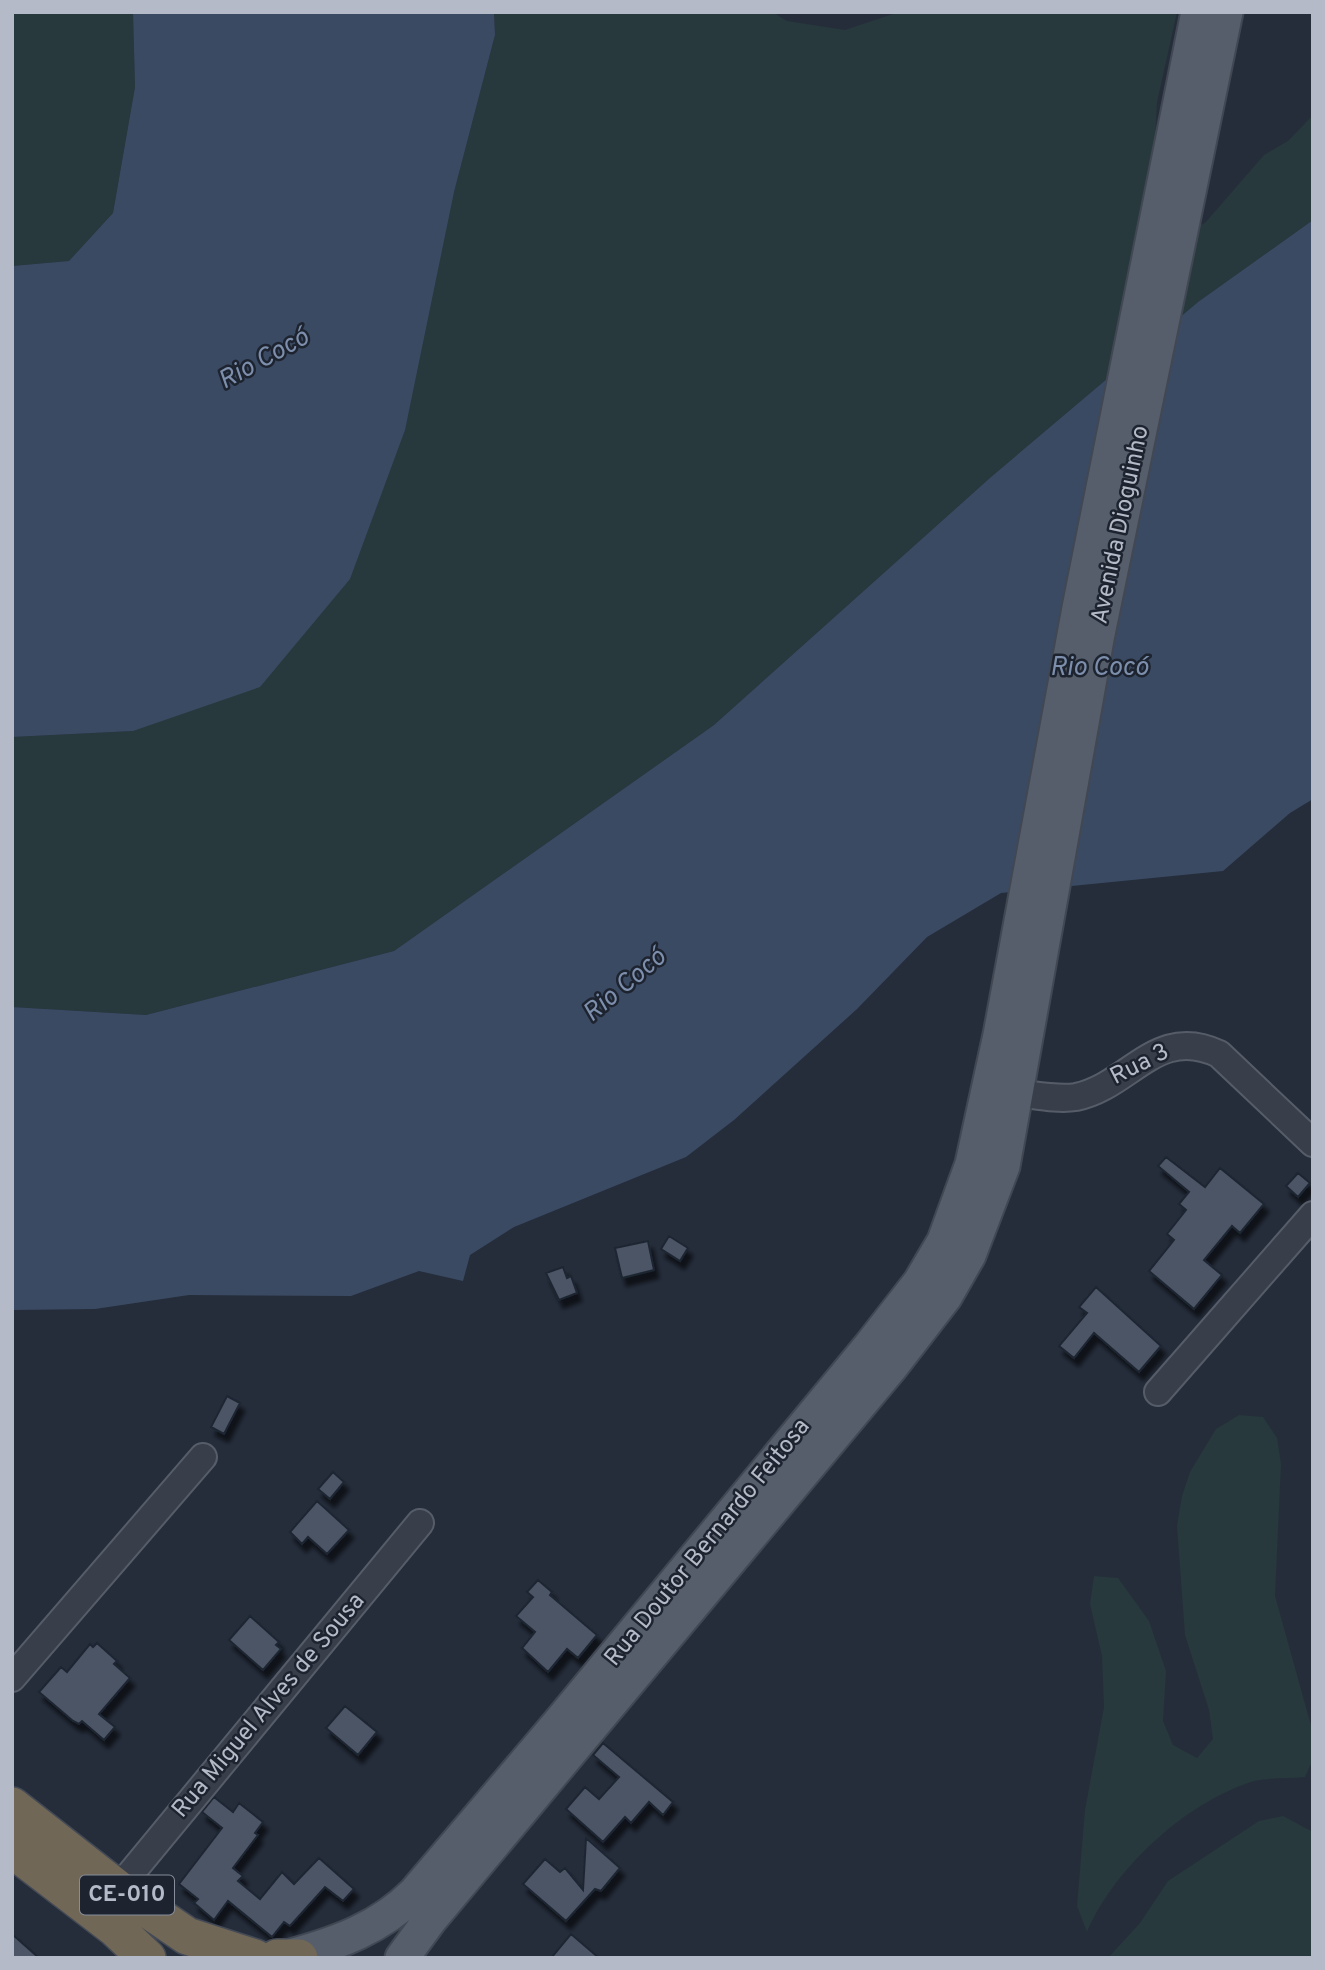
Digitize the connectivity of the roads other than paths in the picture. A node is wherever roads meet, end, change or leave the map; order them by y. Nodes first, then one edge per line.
1 (1198, 12) edge
2 (1226, 12) edge
3 (1183, 158) junction
4 (1013, 1037) junction
5 (1016, 1093) junction
6 (1313, 1143) edge
7 (1313, 1215) edge
8 (1158, 1392) dead end
9 (203, 1457) dead end
10 (420, 1523) dead end
11 (12, 1678) edge
12 (12, 1806) edge
13 (12, 1849) edge
14 (118, 1889) junction
15 (289, 1957) edge
16 (147, 1958) edge
17 (256, 1958) edge
18 (402, 1958) edge

1 - 3 main road, Avenida Dioguinho
2 - 3 main road, Avenida Dioguinho
3 - 4 main road, Avenida Dioguinho
4 - 5 main road, Rua Doutor Bernardo Feitosa
4 - 15 main road, Rua Doutor Bernardo Feitosa
5 - 6 street, Rua 3
5 - 18 main road, Rua Doutor Bernardo Feitosa
7 - 8 street
9 - 11 street
10 - 14 street, Rua Miguel Alves de Sousa
12 - 14 highway, CE-010
13 - 16 highway, CE-010
14 - 17 highway, CE-010

